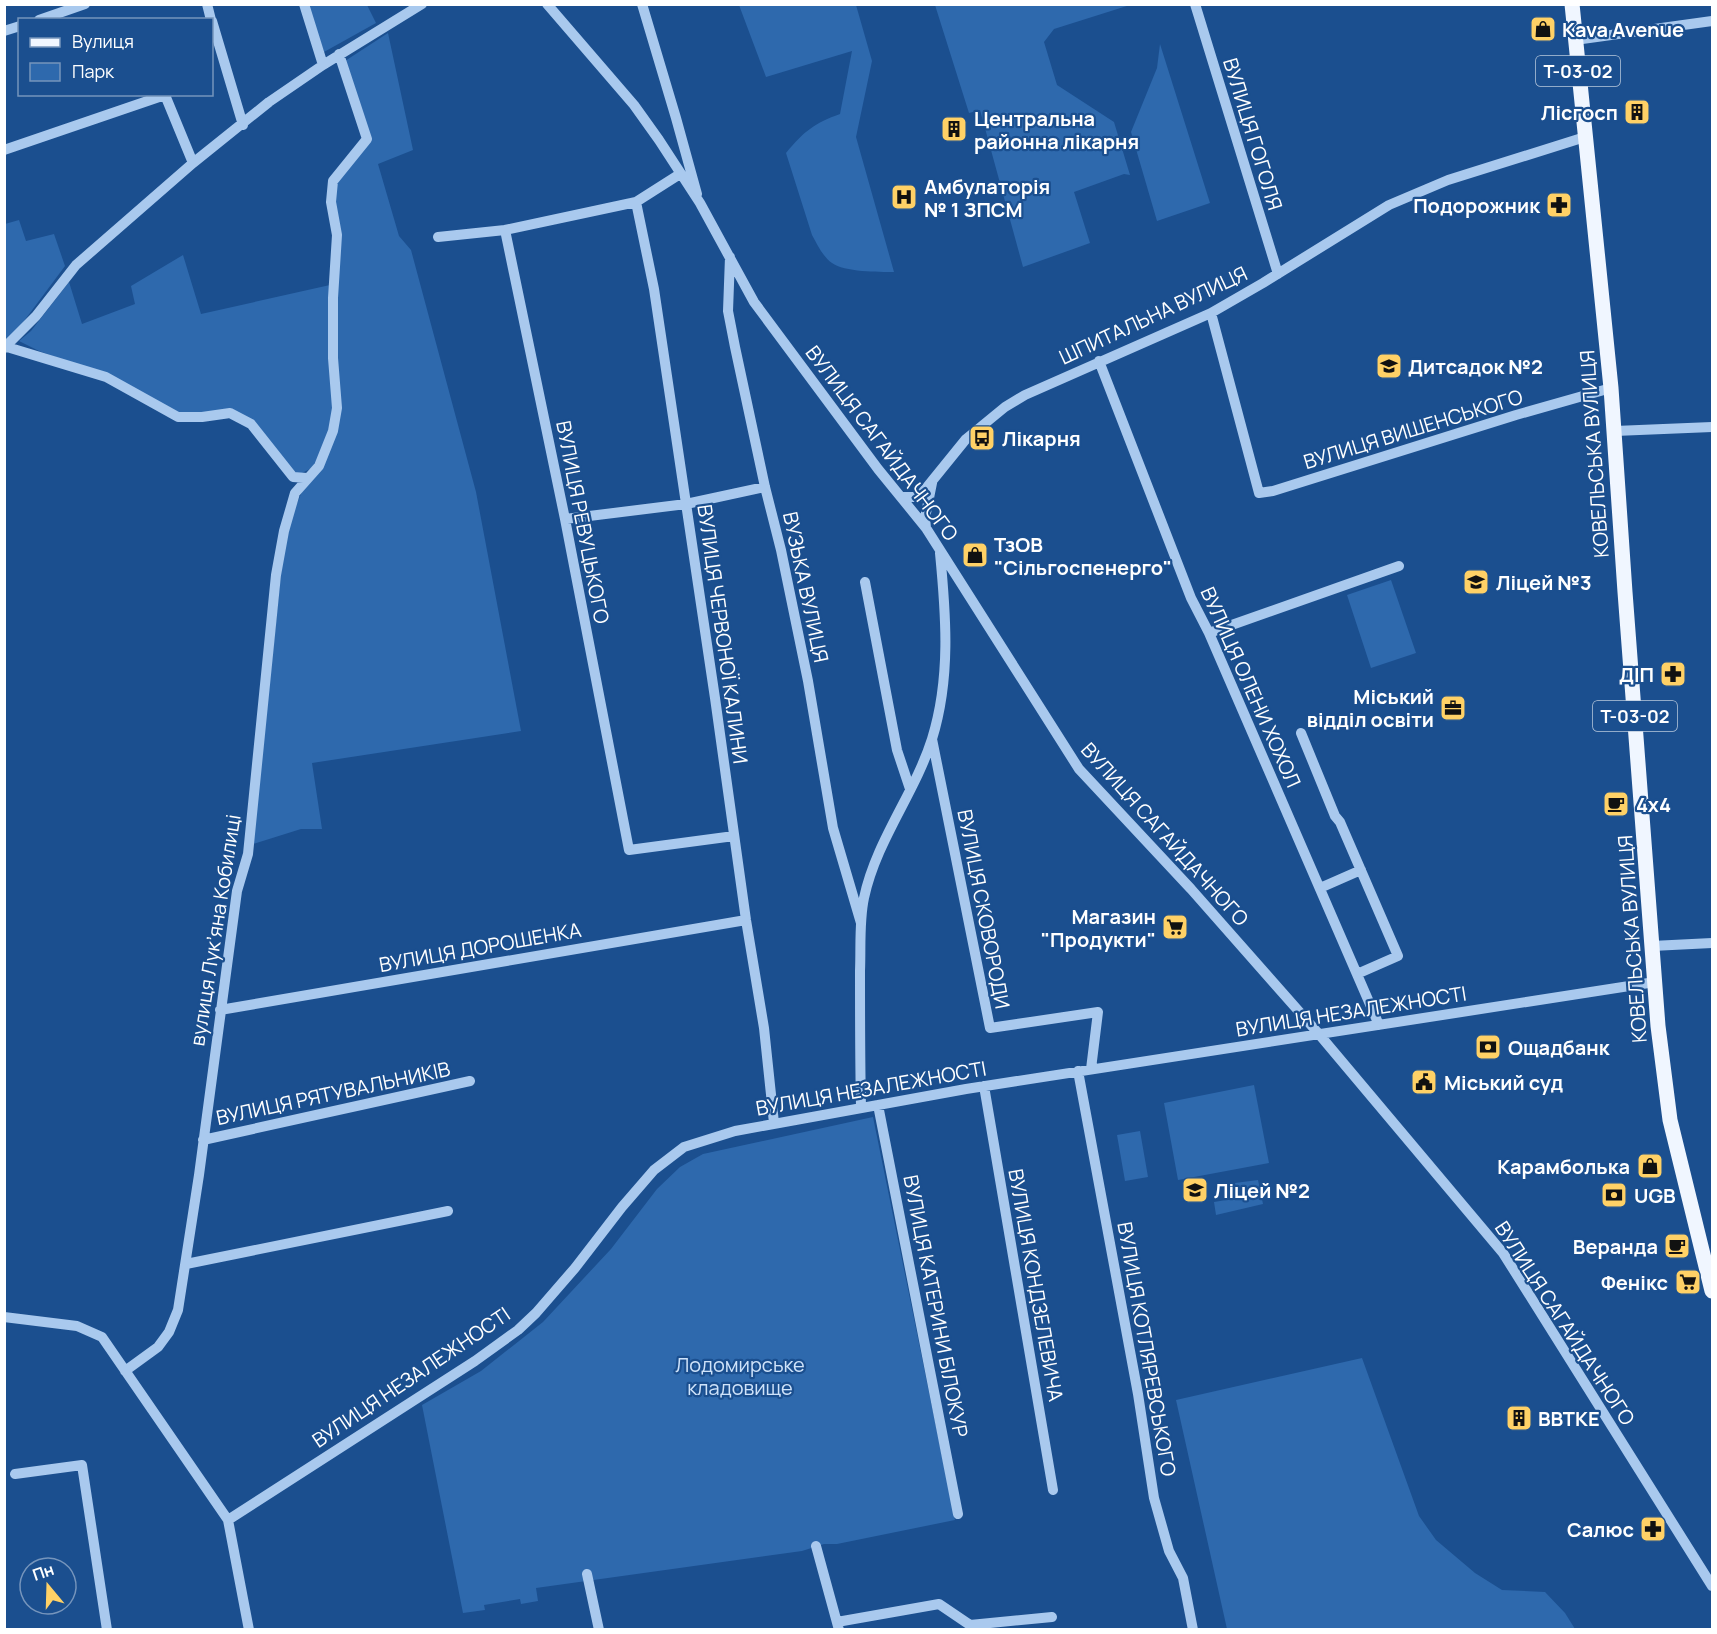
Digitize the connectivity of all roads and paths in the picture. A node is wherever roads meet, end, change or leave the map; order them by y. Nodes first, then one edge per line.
1 (85, 4) edge
2 (304, 4) edge
3 (422, 4) edge
4 (547, 4) edge
5 (642, 4) edge
6 (1195, 4) edge
7 (1572, 4) edge
8 (45, 18) edge
9 (1713, 21) edge
10 (213, 27) edge
11 (1575, 40) junction
12 (339, 54) junction
13 (323, 65) junction
14 (162, 96) edge
15 (165, 96) edge
16 (243, 125) junction
17 (681, 137) junction
18 (1585, 137) junction
19 (659, 140) junction
20 (4, 150) edge
21 (193, 163) junction
22 (680, 174) junction
23 (636, 202) junction
24 (700, 203) junction
25 (505, 230) junction
26 (438, 237) dead end
27 (730, 257) junction
28 (1278, 274) junction
29 (1211, 312) junction
30 (6, 348) edge
31 (1099, 361) junction
32 (1611, 388) junction
33 (1713, 427) edge
34 (1615, 431) junction
35 (307, 478) junction
36 (933, 483) junction
37 (765, 487) junction
38 (902, 497) junction
39 (686, 504) junction
40 (565, 519) junction
41 (926, 528) junction
42 (940, 552) junction
43 (1399, 566) dead end
44 (865, 582) dead end
45 (1209, 633) junction
46 (1301, 734) dead end
47 (932, 739) junction
48 (910, 789) junction
49 (734, 836) junction
50 (1361, 870) junction
51 (1320, 888) junction
52 (746, 920) junction
53 (861, 923) junction
54 (1713, 944) edge
55 (1652, 946) junction
56 (1357, 974) junction
57 (1654, 982) junction
58 (220, 1010) junction
59 (1379, 1024) junction
60 (1318, 1033) junction
61 (1091, 1069) junction
62 (1078, 1071) junction
63 (470, 1081) dead end
64 (984, 1086) junction
65 (878, 1105) junction
66 (861, 1107) junction
67 (774, 1123) junction
68 (203, 1140) junction
69 (448, 1211) dead end
70 (186, 1264) junction
71 (1713, 1291) edge
72 (4, 1317) edge
73 (125, 1371) junction
74 (15, 1474) dead end
75 (1053, 1490) dead end
76 (958, 1514) dead end
77 (228, 1520) junction
78 (816, 1546) dead end
79 (587, 1574) dead end
80 (1713, 1586) edge
81 (1052, 1617) dead end
82 (838, 1626) edge
83 (107, 1629) edge
84 (249, 1629) edge
85 (599, 1629) edge
86 (1193, 1629) edge

1 - 8 street
2 - 13 street
3 - 12 street
4 - 19 street, ВУЛИЦЯ САГАЙДАЧНОГО
5 - 17 street
6 - 28 street, ВУЛИЦЯ ГОГОЛЯ
7 - 11 main road, КОВЕЛЬСЬКА ВУЛИЦЯ / Т-03-02
9 - 11 street
10 - 16 street
11 - 18 main road, КОВЕЛЬСЬКА ВУЛИЦЯ / Т-03-02
12 - 13 street
12 - 35 street, вулиця Лукʼяна Кобилиці
13 - 16 street
14 - 20 street
15 - 21 street
16 - 21 street
17 - 19 street
17 - 24 street
18 - 28 street, ШПИТАЛЬНА ВУЛИЦЯ
18 - 32 main road, КОВЕЛЬСЬКА ВУЛИЦЯ / Т-03-02
19 - 22 street, ВУЛИЦЯ САГАЙДАЧНОГО
21 - 30 street
22 - 23 street
22 - 24 street, ВУЛИЦЯ САГАЙДАЧНОГО
23 - 25 street
23 - 39 street, ВУЛИЦЯ ЧЕРВОНОЇ КАЛИНИ
24 - 27 street, ВУЛИЦЯ САГАЙДАЧНОГО
25 - 26 street
25 - 40 street, ВУЛИЦЯ РЕВУЦЬКОГО
27 - 37 street, ВУЗЬКА ВУЛИЦЯ
27 - 38 street, ВУЛИЦЯ САГАЙДАЧНОГО
28 - 29 street, ШПИТАЛЬНА ВУЛИЦЯ
29 - 31 street, ШПИТАЛЬНА ВУЛИЦЯ
29 - 32 street, ВУЛИЦЯ ВИШЕНСЬКОГО
30 - 35 street
31 - 36 street, ШПИТАЛЬНА ВУЛИЦЯ
31 - 45 street, ВУЛИЦЯ ОЛЕНИ ХОХОЛ
32 - 34 main road, КОВЕЛЬСЬКА ВУЛИЦЯ / Т-03-02
33 - 34 street
34 - 55 main road, КОВЕЛЬСЬКА ВУЛИЦЯ / Т-03-02
35 - 58 street, вулиця Лукʼяна Кобилиці
36 - 38 street
36 - 41 street, ШПИТАЛЬНА ВУЛИЦЯ
37 - 39 street
37 - 53 street, ВУЗЬКА ВУЛИЦЯ
38 - 41 street, ВУЛИЦЯ САГАЙДАЧНОГО
39 - 40 street
39 - 49 street, ВУЛИЦЯ ЧЕРВОНОЇ КАЛИНИ
40 - 49 street, ВУЛИЦЯ РЕВУЦЬКОГО
41 - 42 street, ВУЛИЦЯ САГАЙДАЧНОГО
42 - 47 street
42 - 60 street, ВУЛИЦЯ САГАЙДАЧНОГО
43 - 45 street
44 - 48 street
45 - 51 street, ВУЛИЦЯ ОЛЕНИ ХОХОЛ
46 - 50 street
47 - 48 street
47 - 61 street, ВУЛИЦЯ СКОВОРОДИ
48 - 53 street
49 - 52 street, ВУЛИЦЯ ЧЕРВОНОЇ КАЛИНИ
50 - 51 street
50 - 56 street
51 - 56 street, ВУЛИЦЯ ОЛЕНИ ХОХОЛ
52 - 58 street, ВУЛИЦЯ ДОРОШЕНКА
52 - 67 street, ВУЛИЦЯ ЧЕРВОНОЇ КАЛИНИ
53 - 66 street
54 - 55 street
55 - 57 main road, КОВЕЛЬСЬКА ВУЛИЦЯ / Т-03-02
56 - 59 street, ВУЛИЦЯ ОЛЕНИ ХОХОЛ
57 - 59 street, ВУЛИЦЯ НЕЗАЛЕЖНОСТІ
57 - 71 main road, КОВЕЛЬСЬКА ВУЛИЦЯ / Т-03-02
58 - 68 street, вулиця Лукʼяна Кобилиці
59 - 60 street, ВУЛИЦЯ НЕЗАЛЕЖНОСТІ
60 - 61 street, ВУЛИЦЯ НЕЗАЛЕЖНОСТІ
60 - 80 street, ВУЛИЦЯ САГАЙДАЧНОГО
61 - 62 street, ВУЛИЦЯ НЕЗАЛЕЖНОСТІ
62 - 64 street, ВУЛИЦЯ НЕЗАЛЕЖНОСТІ
62 - 86 street, ВУЛИЦЯ КОТЛЯРЕВСЬКОГО
63 - 68 street, ВУЛИЦЯ РЯТУВАЛЬНИКІВ
64 - 65 street, ВУЛИЦЯ НЕЗАЛЕЖНОСТІ
64 - 75 street, ВУЛИЦЯ КОНДЗЕЛЕВИЧА
65 - 66 street, ВУЛИЦЯ НЕЗАЛЕЖНОСТІ
65 - 76 street, ВУЛИЦЯ КАТЕРИНИ БІЛОКУР
66 - 67 street, ВУЛИЦЯ НЕЗАЛЕЖНОСТІ
67 - 77 street, ВУЛИЦЯ НЕЗАЛЕЖНОСТІ
68 - 70 street, вулиця Лукʼяна Кобилиці
69 - 70 street
70 - 73 street, вулиця Лукʼяна Кобилиці
72 - 73 street
73 - 77 street
74 - 83 street
77 - 84 street
78 - 82 street
79 - 85 street
81 - 82 street

